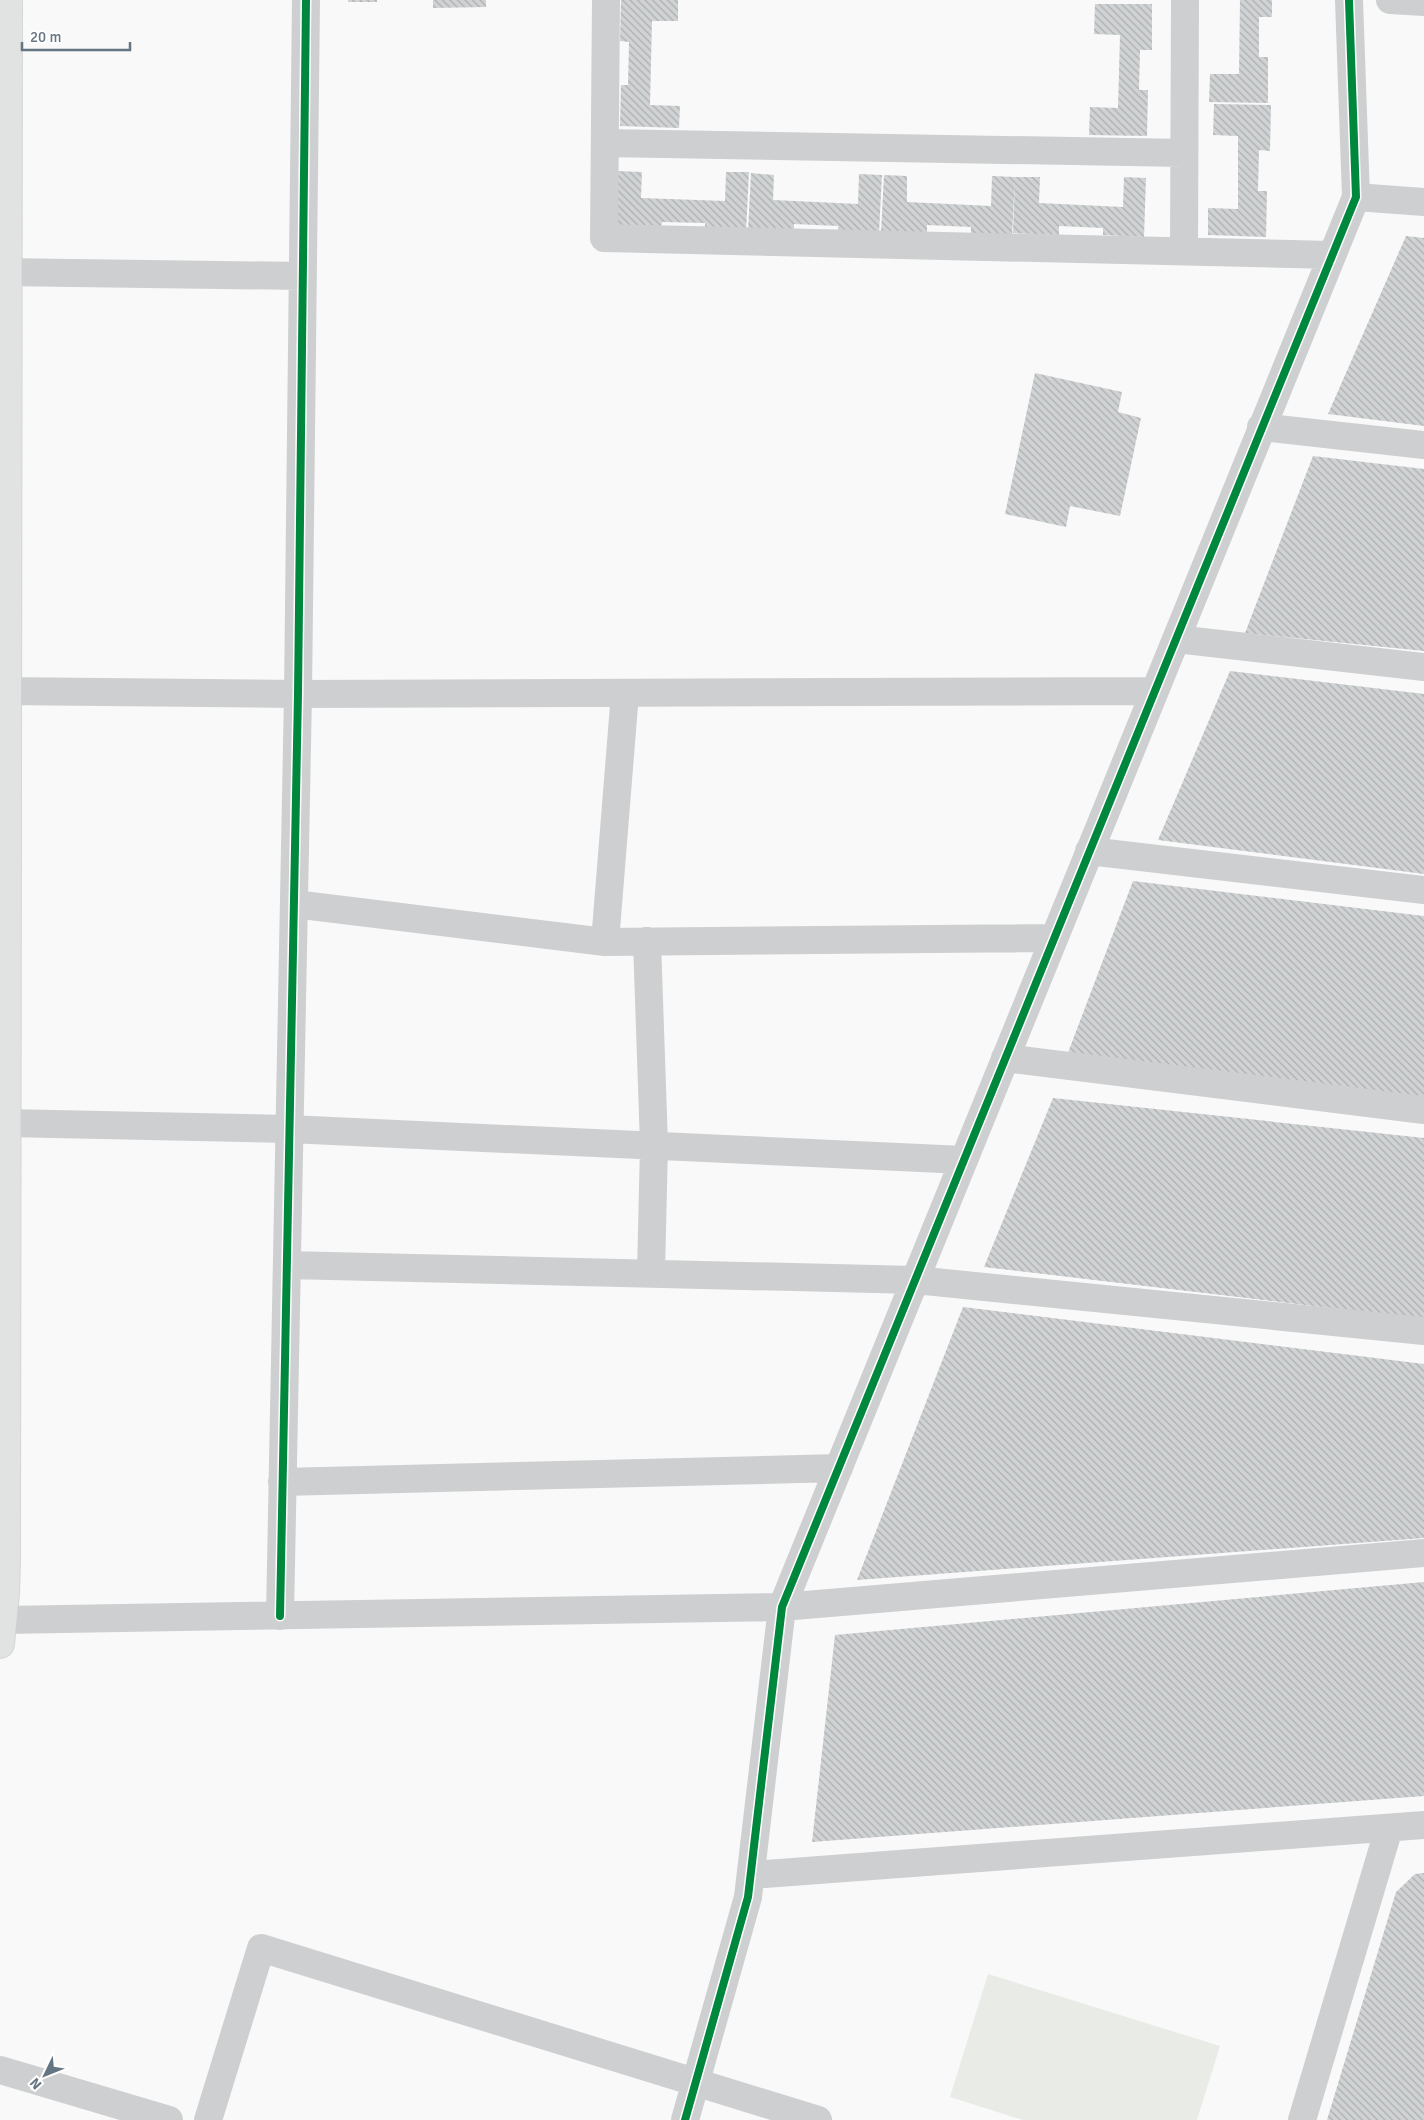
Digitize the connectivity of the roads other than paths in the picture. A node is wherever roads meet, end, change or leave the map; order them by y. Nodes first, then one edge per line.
1 (8, 0) edge
2 (306, 0) edge
3 (606, 0) edge
4 (1185, 0) edge
5 (1349, 0) edge
6 (1390, 0) edge
7 (1424, 2) edge
8 (605, 143) junction
9 (1184, 153) junction
10 (1356, 197) junction
11 (1424, 202) edge
12 (1184, 251) junction
13 (1332, 255) junction
14 (4, 272) edge
15 (303, 276) junction
16 (1261, 427) junction
17 (1424, 445) edge
18 (1176, 640) junction
19 (1424, 667) edge
20 (3, 691) edge
21 (1154, 691) junction
22 (624, 693) junction
23 (298, 694) junction
24 (1089, 851) junction
25 (1424, 890) edge
26 (294, 904) junction
27 (1054, 938) junction
28 (647, 941) junction
29 (605, 942) junction
30 (1005, 1058) junction
31 (1424, 1110) edge
32 (6, 1123) junction
33 (289, 1128) junction
34 (654, 1145) junction
35 (964, 1160) junction
36 (287, 1265) junction
37 (651, 1274) junction
38 (915, 1280) junction
39 (1424, 1331) edge
40 (839, 1468) junction
41 (282, 1482) junction
42 (1424, 1554) edge
43 (3, 1560) edge
44 (782, 1608) junction
45 (280, 1616) junction
46 (1, 1632) edge
47 (1424, 1825) edge
48 (1389, 1828) junction
49 (751, 1875) junction
50 (0, 2070) edge
51 (695, 2083) junction
52 (169, 2120) edge
53 (208, 2120) edge
54 (685, 2120) edge
55 (818, 2120) edge
56 (1302, 2120) edge

1 - 14 main road
2 - 15 street
3 - 8 street
4 - 9 street
5 - 10 street
6 - 7 street
8 - 9 street
8 - 12 street
9 - 12 street
10 - 11 street
10 - 13 street
12 - 13 street
13 - 16 street
14 - 15 street
14 - 20 main road
15 - 23 street
16 - 17 street
16 - 18 street
18 - 19 street
18 - 21 street
20 - 23 street
20 - 32 main road
21 - 22 street
21 - 24 street
22 - 23 street
22 - 29 street
23 - 26 street
24 - 25 street
24 - 27 street
26 - 29 street
26 - 33 street
27 - 28 street
27 - 30 street
28 - 29 street
28 - 34 street
30 - 31 street
30 - 35 street
32 - 33 street
32 - 43 main road
33 - 34 street
33 - 36 street
34 - 35 street
34 - 37 street
35 - 38 street
36 - 37 street
36 - 41 street
37 - 38 street
38 - 39 street
38 - 40 street
40 - 41 street
40 - 44 street
41 - 45 street
42 - 44 street
43 - 46 main road
44 - 45 street
44 - 49 street
45 - 46 street
47 - 48 street
48 - 49 street
48 - 56 street
49 - 51 street
50 - 52 street
51 - 53 street
51 - 54 street
51 - 55 street

